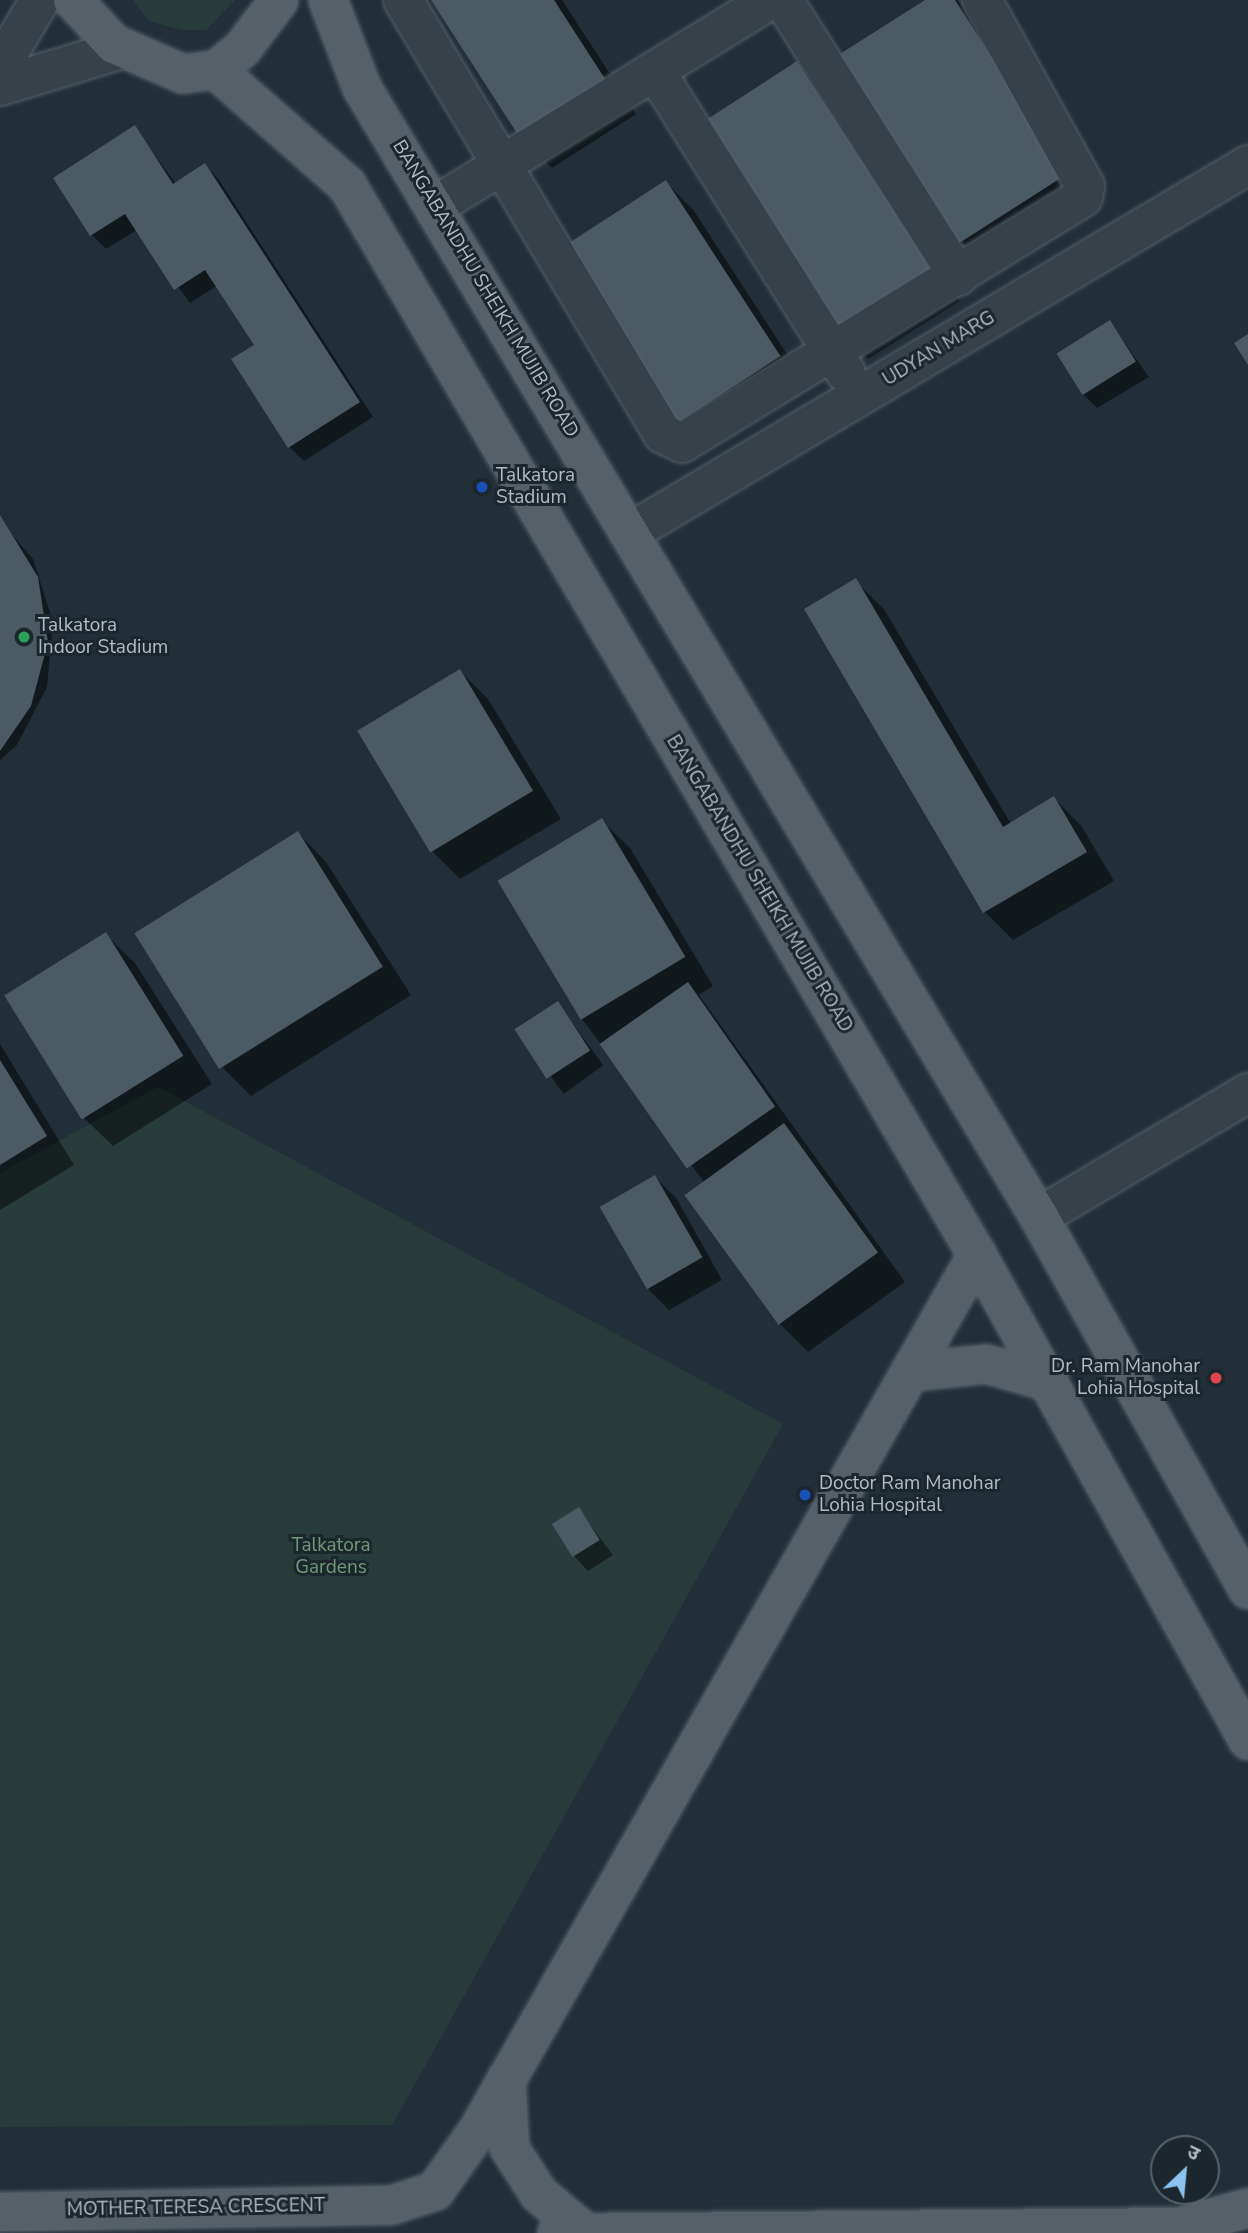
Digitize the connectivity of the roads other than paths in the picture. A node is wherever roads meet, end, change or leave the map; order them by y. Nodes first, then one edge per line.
1 (40, 0) edge
2 (74, 0) edge
3 (279, 0) edge
4 (328, 0) edge
5 (404, 0) edge
6 (770, 0) edge
7 (783, 0) edge
8 (982, 0) edge
9 (122, 49) junction
10 (0, 67) edge
11 (216, 70) junction
12 (654, 71) junction
13 (0, 86) edge
14 (1248, 165) edge
15 (498, 167) junction
16 (435, 205) junction
17 (958, 276) junction
18 (832, 350) junction
19 (860, 396) junction
20 (631, 532) junction
21 (1248, 1093) edge
22 (1039, 1217) junction
23 (977, 1255) junction
24 (910, 1372) junction
25 (1049, 1382) junction
26 (1248, 1588) edge
27 (1248, 1740) edge
28 (506, 2080) junction
29 (1248, 2208) edge
30 (0, 2212) edge
31 (1190, 2230) edge
32 (569, 2231) edge
33 (869, 2232) edge
34 (1002, 2232) edge

1 - 10 street
2 - 9 main road
3 - 11 main road
4 - 16 main road, BANGABANDHU SHEIKH MUJIB ROAD
5 - 15 street
6 - 12 street
7 - 17 street
8 - 17 street
9 - 11 main road
9 - 13 street
11 - 23 main road, BANGABANDHU SHEIKH MUJIB ROAD
12 - 15 street
12 - 18 street
14 - 19 street, UDYAN MARG
15 - 16 street
15 - 18 street
16 - 20 main road, BANGABANDHU SHEIKH MUJIB ROAD
17 - 18 street
18 - 19 street
19 - 20 street, UDYAN MARG
20 - 22 main road, BANGABANDHU SHEIKH MUJIB ROAD
21 - 22 street
22 - 26 main road, BANGABANDHU SHEIKH MUJIB ROAD
23 - 24 main road, MOTHER TERESA CRESCENT
23 - 25 main road, BANGABANDHU SHEIKH MUJIB ROAD
24 - 25 main road
24 - 28 main road, MOTHER TERESA CRESCENT
25 - 27 main road, BANGABANDHU SHEIKH MUJIB ROAD
28 - 30 main road, MOTHER TERESA CRESCENT
28 - 32 main road
29 - 31 main road
31 - 34 main road
32 - 33 main road
33 - 34 main road

